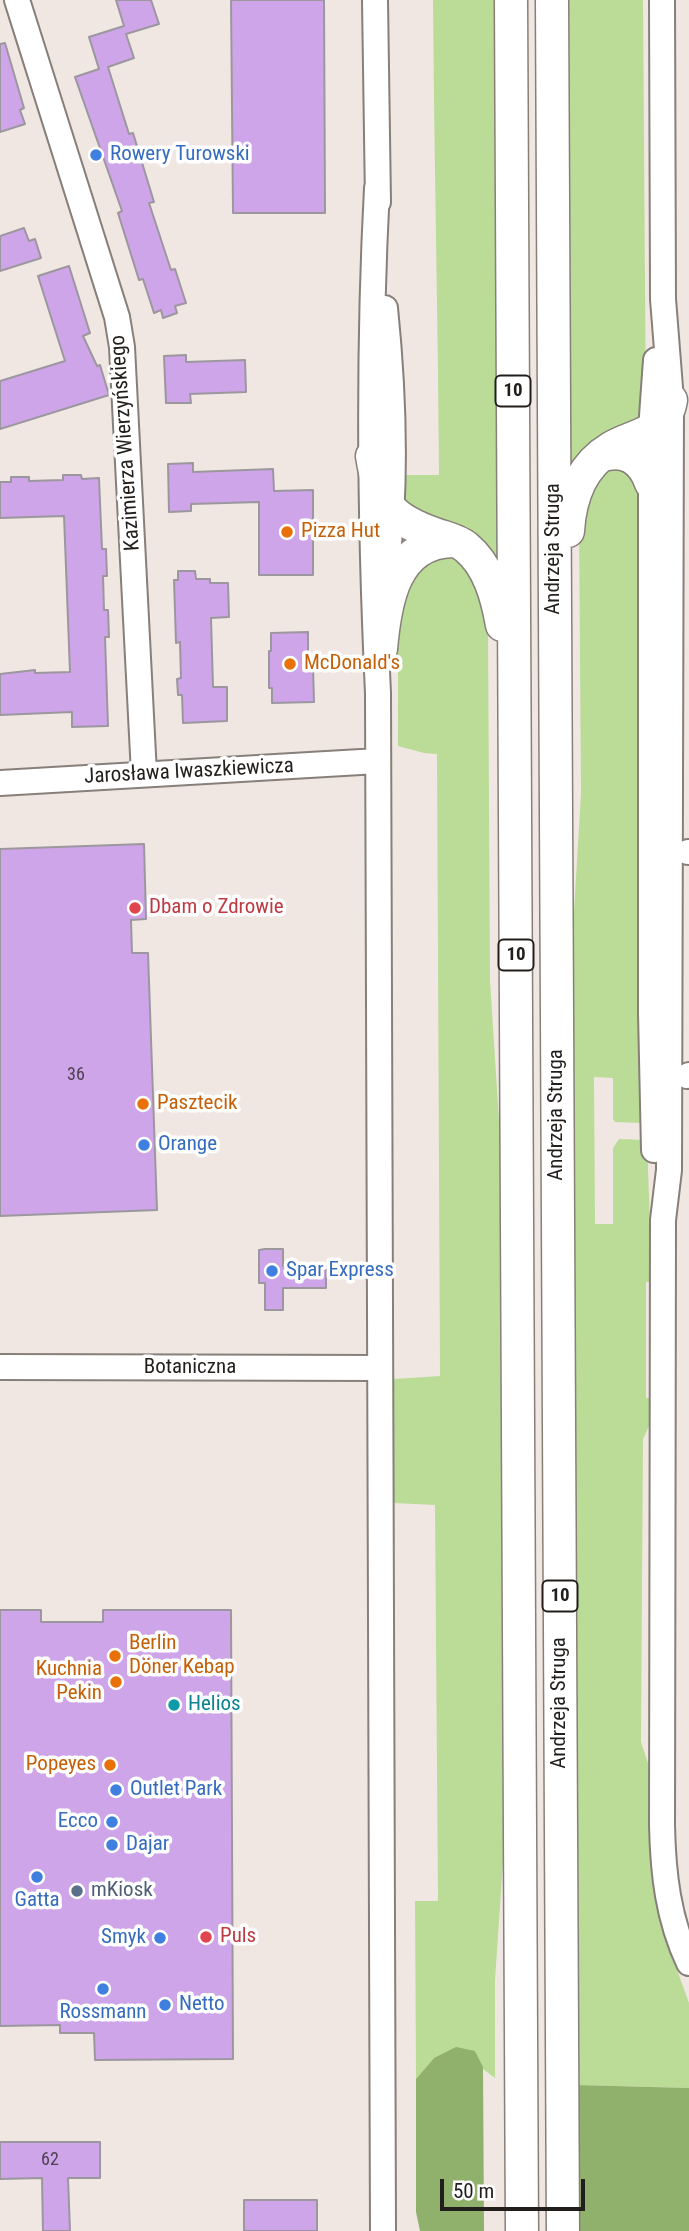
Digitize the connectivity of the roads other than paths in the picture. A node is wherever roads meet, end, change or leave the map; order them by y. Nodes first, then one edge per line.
1 (18, 0) edge
2 (375, 0) edge
3 (511, 0) edge
4 (552, 0) edge
5 (662, 0) edge
6 (377, 188) junction
7 (663, 299) junction
8 (671, 400) junction
9 (651, 430) junction
10 (372, 456) junction
11 (600, 456) junction
12 (651, 483) junction
13 (392, 513) junction
14 (455, 541) junction
15 (381, 649) junction
16 (378, 693) junction
17 (555, 746) junction
18 (378, 761) junction
19 (144, 774) junction
20 (0, 783) edge
21 (515, 783) junction
22 (663, 1220) junction
23 (0, 1367) edge
24 (380, 1368) junction
25 (689, 1963) edge
26 (383, 2231) edge
27 (520, 2231) edge
28 (563, 2231) edge

1 - 19 street, Kazimierza Wierzyńskiego
2 - 6 street
3 - 21 main road, Andrzeja Struga / 10
4 - 17 main road, Andrzeja Struga / 10
5 - 7 street
6 - 10 street
6 - 13 street
7 - 8 street
7 - 9 street
8 - 9 main road
8 - 22 street
9 - 11 main road
9 - 12 street
10 - 13 main road
10 - 16 street
11 - 12 main road
11 - 17 main road
12 - 22 street
13 - 14 main road
13 - 15 street
14 - 15 main road
14 - 21 main road
15 - 16 street
16 - 18 street
17 - 28 main road, Andrzeja Struga / 10
18 - 19 street, Jarosława Iwaszkiewicza
18 - 24 street
19 - 20 street, Jarosława Iwaszkiewicza
21 - 27 main road, Andrzeja Struga / 10
22 - 25 street
23 - 24 street, Botaniczna
24 - 26 street

